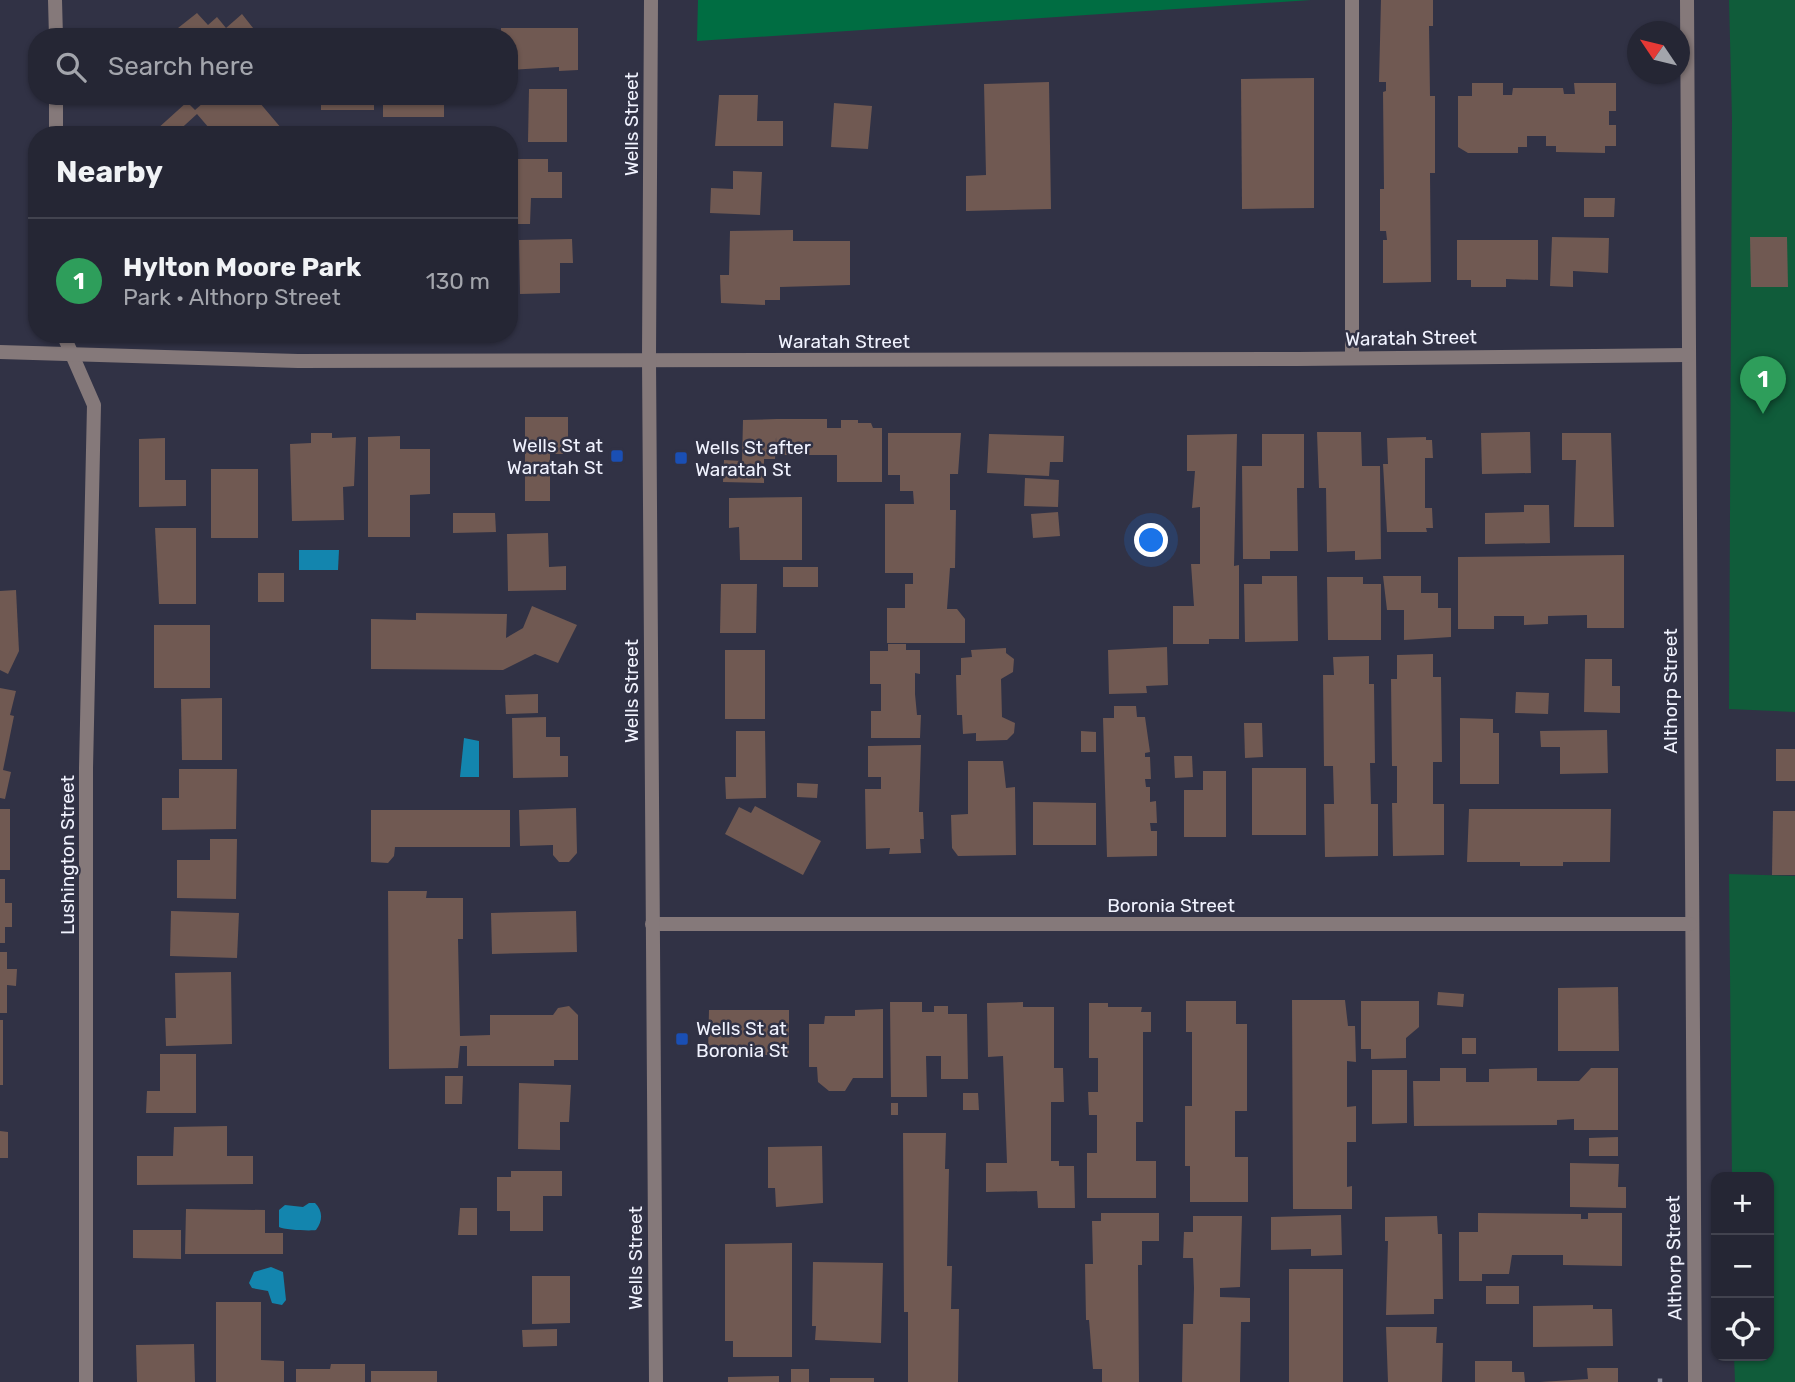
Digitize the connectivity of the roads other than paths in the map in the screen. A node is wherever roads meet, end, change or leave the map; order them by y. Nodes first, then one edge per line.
1 (55, 0) edge
2 (651, 0) edge
3 (1352, 0) edge
4 (1687, 0) edge
5 (55, 28) edge
6 (56, 105) edge
7 (56, 126) edge
8 (68, 343) edge
9 (0, 352) edge
10 (74, 354) junction
11 (1689, 355) junction
12 (1352, 358) junction
13 (649, 359) junction
14 (652, 924) junction
15 (1690, 924) junction
16 (86, 1382) edge
17 (656, 1382) edge
18 (1695, 1382) edge

1 - 5 street
2 - 13 street, Wells Street
3 - 12 street
4 - 11 street, Althorp Street
6 - 7 street
8 - 10 street, Lushington Street
9 - 10 street, Waratah Street
10 - 13 street, Waratah Street
10 - 16 street, Lushington Street
11 - 12 street, Waratah Street
11 - 15 street, Althorp Street
12 - 13 street, Waratah Street
13 - 14 street, Wells Street
14 - 15 street, Boronia Street
14 - 17 street, Wells Street
15 - 18 street, Althorp Street

